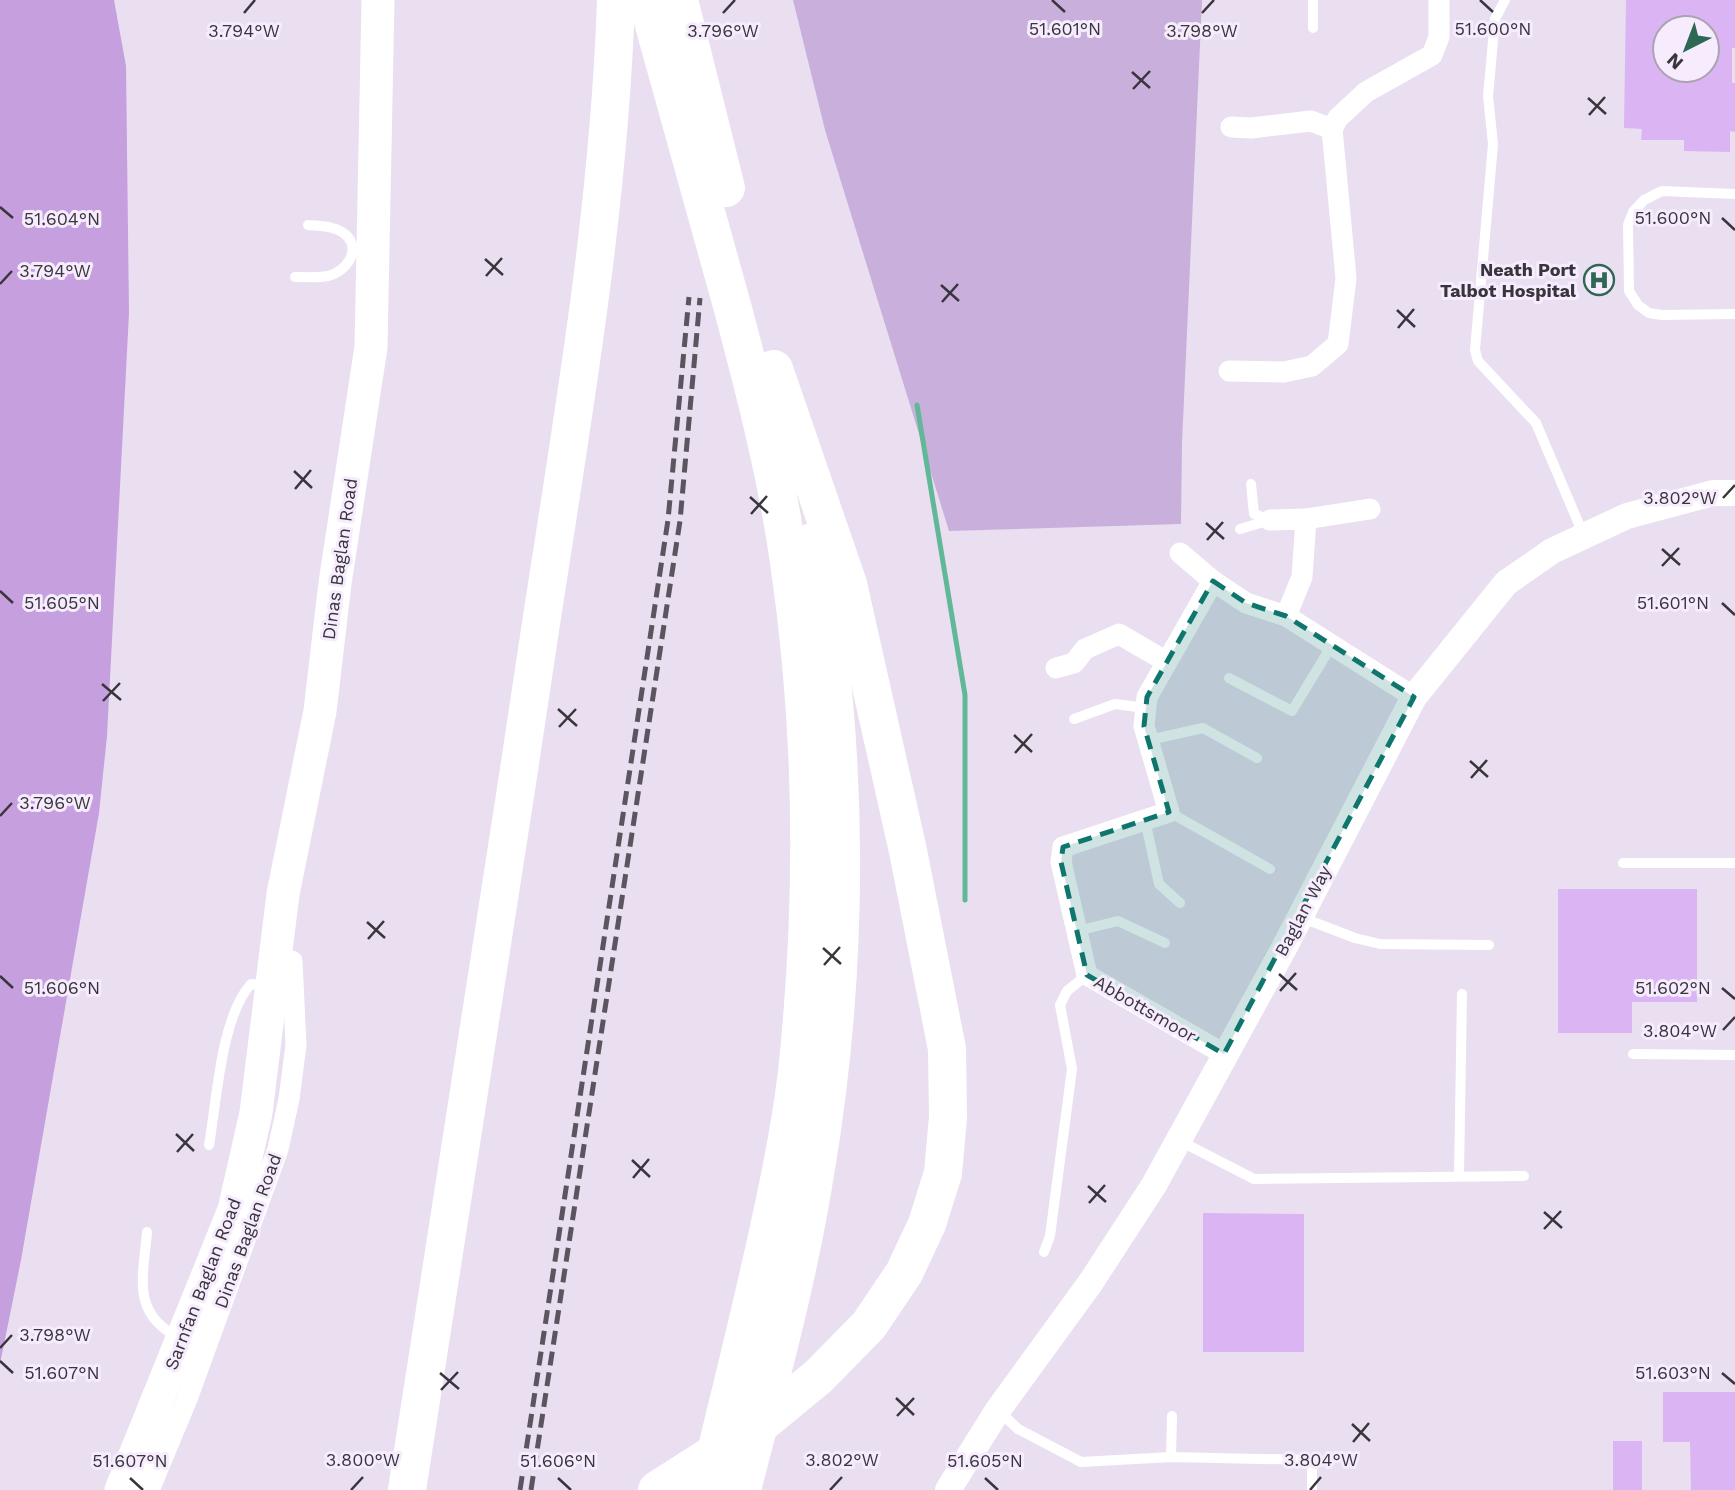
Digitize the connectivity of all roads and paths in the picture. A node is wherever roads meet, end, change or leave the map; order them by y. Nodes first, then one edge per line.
1 (378, 0) edge
2 (616, 0) edge
3 (647, 0) edge
4 (679, 0) edge
5 (1313, 0) edge
6 (1439, 0) edge
7 (1505, 0) edge
8 (1313, 29) dead end
9 (1332, 130) junction
10 (1244, 134) dead end
11 (1735, 194) edge
12 (308, 225) dead end
13 (362, 250) junction
14 (295, 277) dead end
15 (1735, 314) edge
16 (1239, 365) dead end
17 (775, 369) junction
18 (1251, 484) dead end
19 (1735, 494) edge
20 (1370, 509) dead end
21 (1306, 519) junction
22 (1269, 520) junction
23 (1240, 529) dead end
24 (1584, 536) junction
25 (1180, 553) dead end
26 (1213, 581) junction
27 (1286, 616) junction
28 (1332, 645) junction
29 (1167, 662) junction
30 (1056, 668) dead end
31 (1229, 678) dead end
32 (1414, 697) junction
33 (1146, 708) junction
34 (1074, 719) dead end
35 (1149, 740) junction
36 (1256, 758) dead end
37 (1169, 812) junction
38 (1145, 820) junction
39 (1623, 863) dead end
40 (1735, 863) edge
41 (1270, 869) dead end
42 (1180, 903) dead end
43 (1300, 917) junction
44 (1076, 931) junction
45 (1165, 943) dead end
46 (1489, 945) dead end
47 (282, 973) junction
48 (1087, 975) junction
49 (1462, 994) dead end
50 (1224, 1054) junction
51 (1633, 1054) dead end
52 (1735, 1055) edge
53 (256, 1113) joint
54 (1179, 1140) junction
55 (209, 1145) dead end
56 (1524, 1176) dead end
57 (1459, 1177) junction
58 (147, 1233) dead end
59 (1044, 1252) dead end
60 (183, 1339) junction
61 (998, 1410) junction
62 (1172, 1416) dead end
63 (1171, 1457) junction
64 (121, 1490) edge
65 (149, 1490) edge
66 (407, 1490) edge
67 (657, 1490) edge
68 (707, 1490) edge
69 (742, 1490) edge
70 (948, 1490) edge
71 (1312, 1490) edge

1 - 13 main road, Dinas Baglan Road
2 - 66 highway
3 - 68 highway
4 - 17 highway
5 - 8 lane
6 - 9 street
7 - 24 lane
9 - 10 street
9 - 16 street
11 - 15 lane
12 - 13 lane
13 - 14 lane
13 - 47 main road, Dinas Baglan Road
17 - 67 highway
17 - 69 highway
18 - 22 lane
19 - 24 street, Baglan Way
20 - 21 street
21 - 22 street
21 - 27 street
22 - 23 lane
24 - 32 street, Baglan Way
25 - 26 street
26 - 27 street
26 - 29 street
27 - 28 street
28 - 31 lane
28 - 32 street
29 - 30 street
29 - 33 street
32 - 43 street, Baglan Way
33 - 34 lane
33 - 35 street
35 - 36 lane
35 - 37 street
37 - 38 street, Abbottsmoor
37 - 41 lane
38 - 42 lane
38 - 44 street, Abbottsmoor
39 - 40 lane
43 - 46 lane
43 - 50 street, Baglan Way
44 - 45 lane
44 - 48 street, Abbottsmoor
47 - 53 main road, Dinas Baglan Road
47 - 55 lane
47 - 65 street, Dinas Baglan Road
48 - 50 street, Abbottsmoor
48 - 59 lane
49 - 57 lane
50 - 54 street, Baglan Way
51 - 52 lane
53 - 60 main road, Sarnfan Baglan Road
54 - 57 lane
54 - 61 street, Baglan Way
56 - 57 lane
58 - 60 lane
60 - 64 main road, Sarnfan Baglan Road
61 - 63 lane
61 - 70 street, Baglan Way
62 - 63 lane
63 - 71 lane

